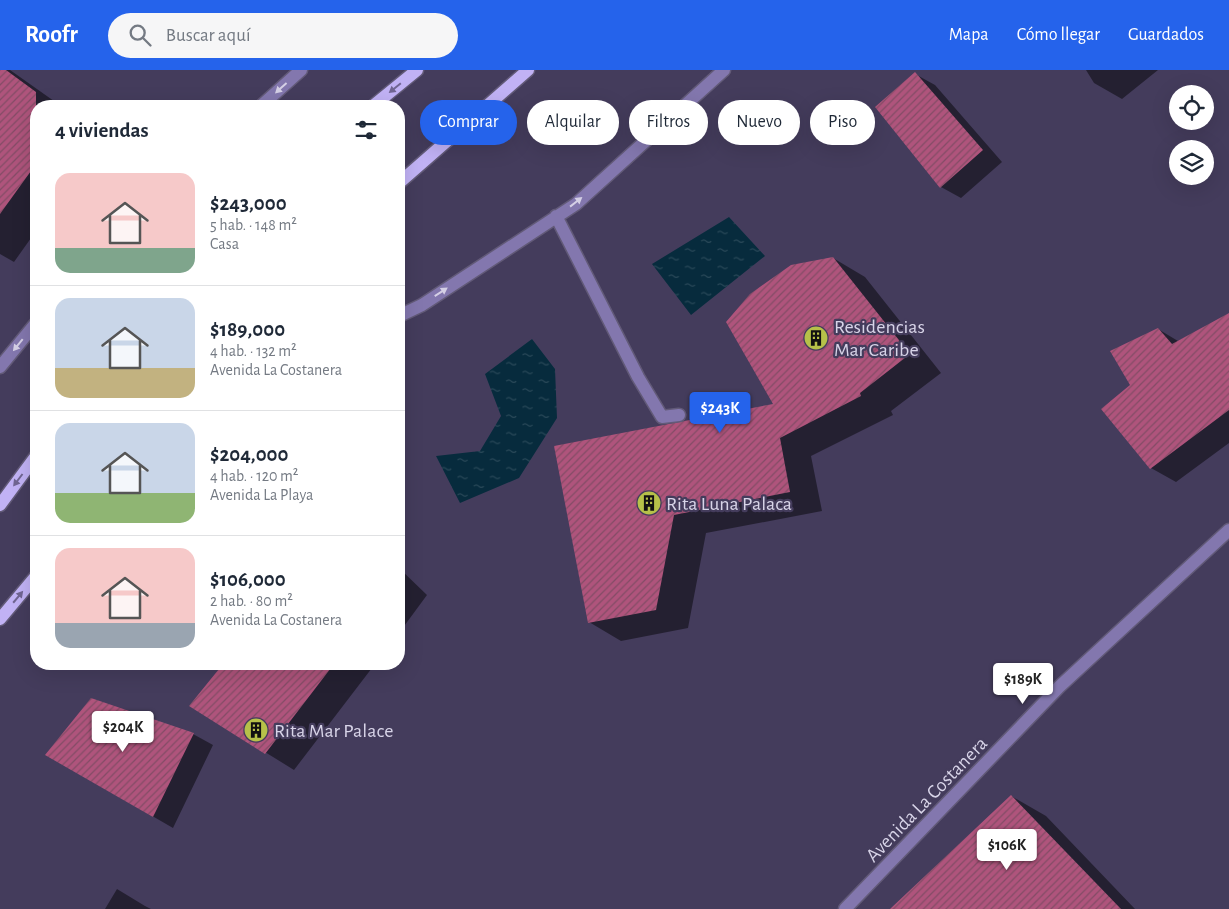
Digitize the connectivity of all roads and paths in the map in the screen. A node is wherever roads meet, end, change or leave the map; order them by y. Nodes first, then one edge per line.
1 (301, 70) edge
2 (417, 70) edge
3 (528, 70) edge
4 (724, 70) edge
5 (267, 100) edge
6 (380, 100) edge
7 (405, 178) edge
8 (556, 216) junction
9 (405, 313) edge
10 (30, 330) edge
11 (0, 367) edge
12 (679, 415) dead end
13 (30, 464) edge
14 (0, 505) edge
15 (1229, 530) edge
16 (30, 583) edge
17 (0, 619) edge
18 (845, 909) edge

1 -> 5 street
2 -> 6 main road
3 - 7 main road
8 -> 4 street
9 -> 8 street
8 - 12 street
10 -> 11 street
13 -> 14 main road
15 - 18 street, Avenida La Costanera
17 -> 16 main road

